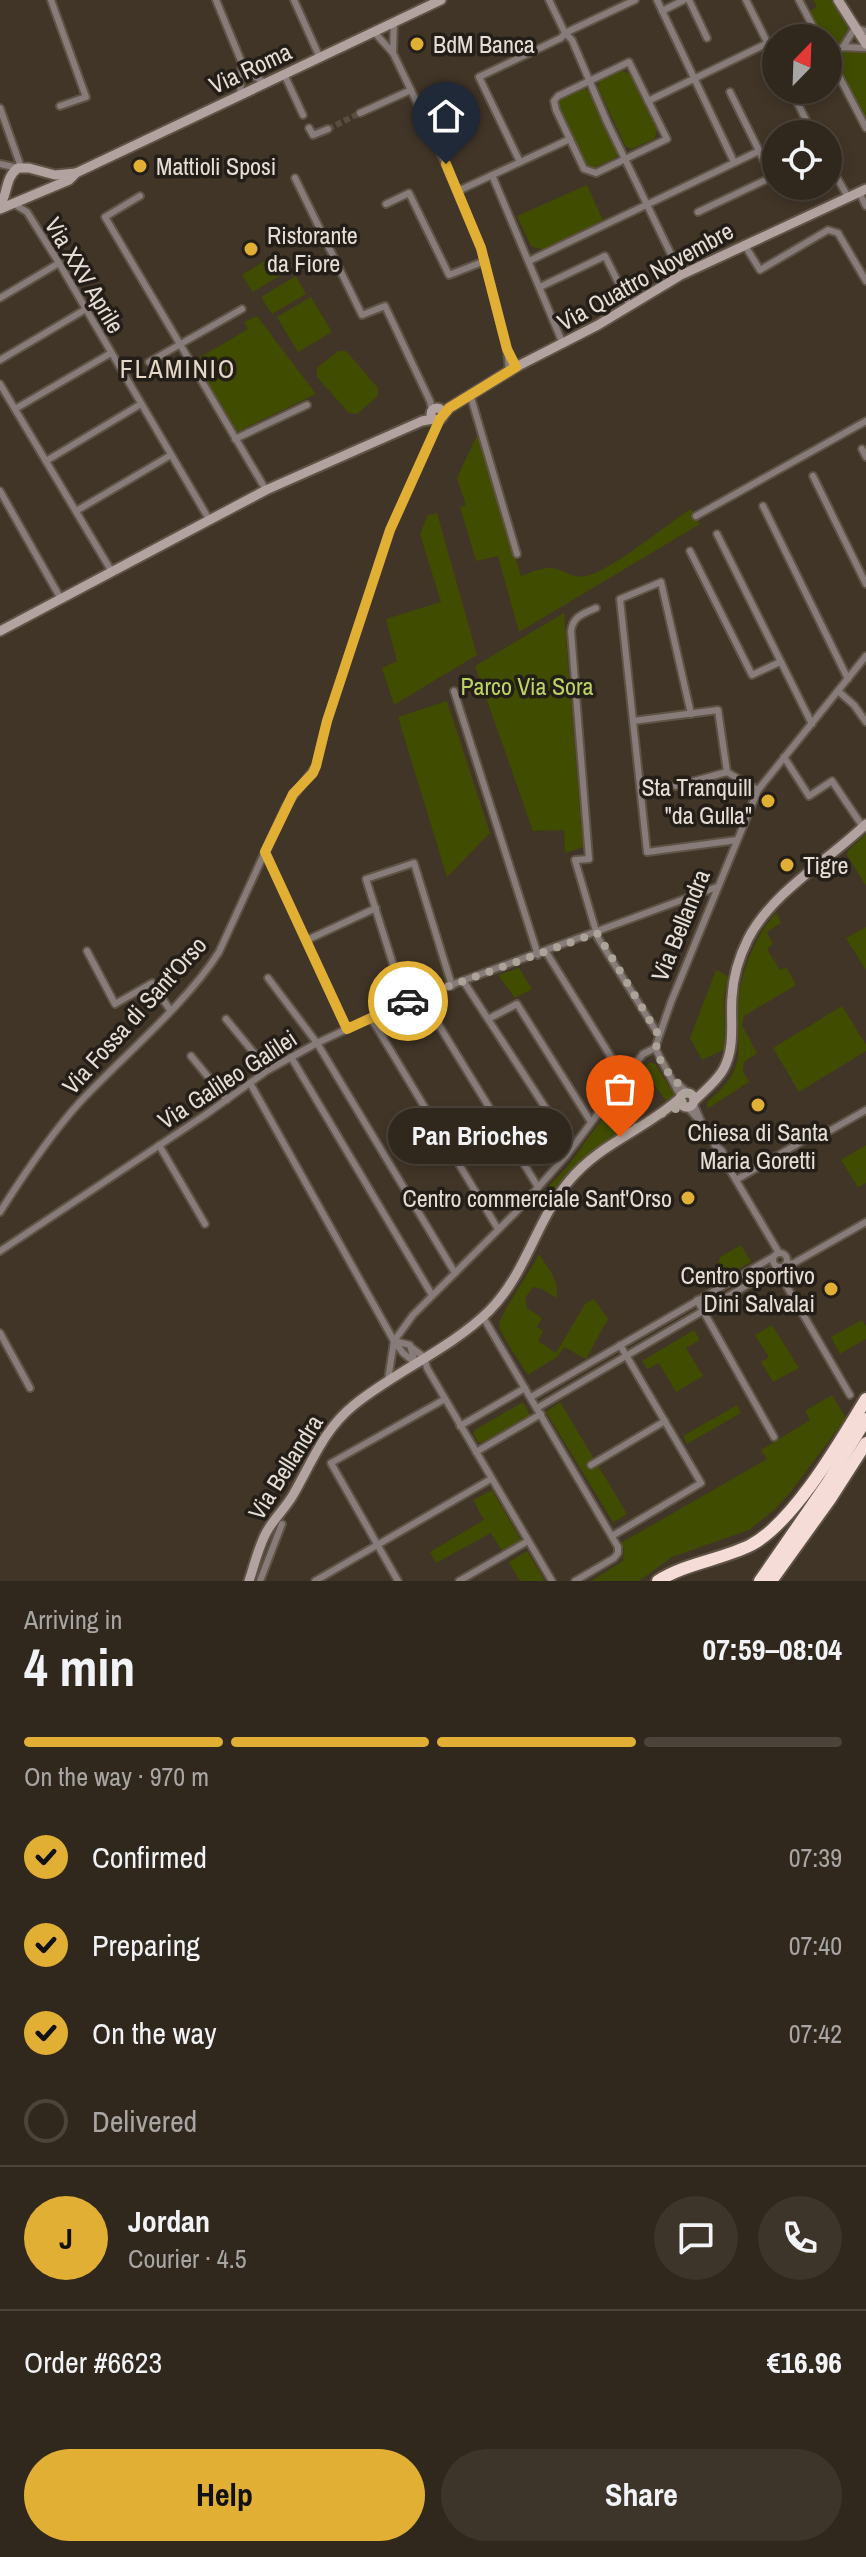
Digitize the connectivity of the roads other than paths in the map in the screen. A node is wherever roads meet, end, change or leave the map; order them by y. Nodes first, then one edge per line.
1 (51, 0) edge
2 (216, 0) edge
3 (294, 0) edge
4 (441, 0) edge
5 (549, 0) edge
6 (635, 0) edge
7 (657, 0) edge
8 (686, 0) edge
9 (746, 0) edge
10 (799, 0) edge
11 (838, 0) edge
12 (662, 11) junction
13 (394, 22) junction
14 (812, 24) edge
15 (378, 30) junction
16 (861, 30) edge
17 (762, 31) edge
18 (565, 33) junction
19 (707, 38) dead end
20 (392, 44) junction
21 (762, 46) edge
22 (866, 46) edge
23 (843, 47) joint
24 (393, 53) junction
25 (320, 58) junction
26 (284, 74) junction
27 (247, 76) junction
28 (695, 79) junction
29 (591, 80) junction
30 (842, 81) edge
31 (265, 83) junction
32 (252, 89) junction
33 (411, 90) junction
34 (730, 92) dead end
35 (240, 95) junction
36 (648, 101) junction
37 (60, 106) dead end
38 (0, 108) edge
39 (360, 113) tunnel mouth
40 (303, 115) dead end
41 (309, 128) dead end
42 (866, 128) edge
43 (328, 129) tunnel mouth
44 (570, 139) junction
45 (759, 151) junction
46 (625, 159) junction
47 (520, 162) junction
48 (734, 162) junction
49 (0, 164) edge
50 (20, 167) junction
51 (0, 172) edge
52 (38, 172) junction
53 (76, 173) junction
54 (492, 175) junction
55 (295, 178) dead end
56 (8, 185) junction
57 (842, 186) edge
58 (863, 190) edge
59 (39, 191) junction
60 (458, 191) junction
61 (140, 196) dead end
62 (25, 197) junction
63 (848, 197) junction
64 (14, 204) junction
65 (386, 204) dead end
66 (647, 204) junction
67 (866, 206) edge
68 (0, 208) edge
69 (27, 212) junction
70 (698, 212) dead end
71 (744, 244) junction
72 (485, 261) junction
73 (529, 261) junction
74 (59, 263) junction
75 (681, 275) junction
76 (866, 281) edge
77 (540, 287) junction
78 (0, 298) edge
79 (630, 306) junction
80 (86, 309) junction
81 (242, 309) dead end
82 (563, 344) junction
83 (179, 345) junction
84 (111, 353) junction
85 (0, 360) edge
86 (149, 362) dead end
87 (512, 369) junction
88 (0, 384) edge
89 (470, 394) junction
90 (141, 404) junction
91 (307, 405) dead end
92 (15, 409) junction
93 (437, 412) junction
94 (866, 421) edge
95 (235, 439) junction
96 (862, 449) dead end
97 (171, 455) junction
98 (866, 457) edge
99 (46, 461) junction
100 (813, 476) dead end
101 (266, 490) junction
102 (0, 491) edge
103 (763, 506) dead end
104 (76, 511) junction
105 (696, 516) dead end
106 (210, 521) junction
107 (717, 534) dead end
108 (690, 551) dead end
109 (517, 554) dead end
110 (112, 572) junction
111 (866, 584) edge
112 (61, 599) junction
113 (596, 608) dead end
114 (0, 631) edge
115 (866, 656) edge
116 (780, 662) junction
117 (848, 679) junction
118 (454, 691) dead end
119 (838, 691) junction
120 (691, 714) junction
121 (633, 721) junction
122 (866, 722) edge
123 (812, 724) junction
124 (784, 757) junction
125 (727, 772) junction
126 (676, 786) dead end
127 (758, 790) junction
128 (864, 826) edge
129 (737, 840) junction
130 (265, 852) junction
131 (717, 887) junction
132 (376, 908) junction
133 (597, 933) junction
134 (307, 940) junction
135 (87, 951) dead end
136 (542, 954) junction
137 (268, 978) dead end
138 (464, 982) junction
139 (452, 986) junction
140 (421, 996) junction
141 (405, 1002) junction
142 (170, 1010) junction
143 (371, 1018) junction
144 (490, 1018) junction
145 (226, 1019) dead end
146 (347, 1029) junction
147 (658, 1034) junction
148 (317, 1043) junction
149 (655, 1048) junction
150 (191, 1056) dead end
151 (291, 1057) junction
152 (268, 1070) junction
153 (624, 1078) junction
154 (250, 1083) junction
155 (227, 1100) junction
156 (687, 1100) junction
157 (866, 1110) edge
158 (552, 1118) dead end
159 (591, 1122) junction
160 (159, 1145) junction
161 (736, 1180) junction
162 (538, 1187) junction
163 (0, 1212) edge
164 (866, 1222) edge
165 (205, 1224) dead end
166 (498, 1229) junction
167 (0, 1251) edge
168 (776, 1255) junction
169 (783, 1265) junction
170 (455, 1273) junction
171 (432, 1295) junction
172 (697, 1300) junction
173 (704, 1312) junction
174 (483, 1317) junction
175 (0, 1333) edge
176 (394, 1341) junction
177 (620, 1345) junction
178 (627, 1356) junction
179 (420, 1360) junction
180 (388, 1380) junction
181 (30, 1388) dead end
182 (525, 1388) junction
183 (850, 1395) dead end
184 (531, 1397) junction
185 (445, 1399) junction
186 (866, 1399) edge
187 (539, 1411) junction
188 (866, 1419) edge
189 (665, 1421) junction
190 (460, 1426) junction
191 (774, 1437) dead end
192 (866, 1443) edge
193 (476, 1452) junction
194 (591, 1465) dead end
195 (491, 1479) junction
196 (282, 1524) dead end
197 (612, 1536) junction
198 (528, 1541) junction
199 (377, 1545) junction
200 (249, 1581) edge
201 (260, 1581) edge
202 (315, 1581) edge
203 (398, 1581) edge
204 (459, 1581) edge
205 (552, 1581) edge
206 (575, 1581) edge
207 (658, 1581) edge
208 (760, 1581) edge
209 (771, 1581) edge

1 - 37 street
2 - 27 street
3 - 25 street
4 - 13 main road, Via Roma
5 - 18 street
6 - 18 street
7 - 12 street
8 - 12 street
8 - 19 street
9 - 17 street
10 - 14 street
11 - 16 main road
12 - 28 street
13 - 15 main road, Via Roma
13 - 20 street
15 - 20 street
15 - 24 street
15 - 25 main road, Via Roma
16 - 22 main road
16 - 23 street
18 - 29 street
18 - 47 street
20 - 24 street
21 - 28 street
22 - 23 street
24 - 33 street
25 - 26 main road, Via Roma
26 - 31 main road, Via Roma
26 - 40 street
27 - 31 street
27 - 32 street
27 - 35 street
28 - 36 street
28 - 48 street
29 - 36 street
29 - 44 street
29 - 46 street
30 - 42 street
31 - 32 main road, Via Roma
32 - 35 main road, Via Roma
33 - 39 street
33 - 60 street
34 - 45 street
35 - 53 main road, Via Roma
36 - 46 street
38 - 50 street
41 - 43 street
44 - 46 street
44 - 47 street
45 - 48 street
45 - 70 street
46 - 66 street
47 - 54 street
48 - 66 street
49 - 50 street
50 - 52 main road
50 - 56 main road
51 - 56 street
52 - 53 main road, Via Roma
52 - 59 main road
53 - 59 main road, Via Roma
54 - 60 street
54 - 73 street
55 - 93 street
56 - 62 main road
56 - 68 main road
57 - 63 street
58 - 63 main road, Via Quattro Novembre
58 - 67 street
59 - 62 main road
60 - 72 street
61 - 83 street
62 - 64 main road
62 - 69 street, Via XXV Aprile
63 - 71 main road, Via Quattro Novembre
64 - 68 main road
64 - 69 street, Via XXV Aprile
65 - 72 street
66 - 73 street
66 - 75 street
69 - 74 street, Via XXV Aprile
71 - 75 main road, Via Quattro Novembre
71 - 76 street
72 - 87 street
73 - 77 street
74 - 78 street
74 - 80 street, Via XXV Aprile
75 - 79 main road, Via Quattro Novembre
77 - 79 street
77 - 82 street
79 - 82 main road, Via Quattro Novembre
80 - 84 street, Via XXV Aprile
80 - 85 street
81 - 83 street
82 - 87 main road, Via Quattro Novembre
83 - 86 street
83 - 95 street
84 - 90 street, Via XXV Aprile
84 - 92 street
87 - 89 main road, Via Quattro Novembre
88 - 92 street
89 - 93 main road, Via Quattro Novembre
89 - 109 street
90 - 97 street, Via XXV Aprile
90 - 99 street
91 - 95 street
92 - 99 street
93 - 101 main road, Via Quattro Novembre
93 - 130 street, Via Fossa di Sant'Orso
94 - 105 street
95 - 101 street
96 - 98 street
97 - 104 street
97 - 106 street, Via XXV Aprile
99 - 104 street
100 - 111 street
101 - 106 main road, Via Quattro Novembre
102 - 112 street
103 - 117 street
104 - 110 street
106 - 110 main road, Via Quattro Novembre
107 - 116 street
108 - 116 street
110 - 112 main road, Via Quattro Novembre
112 - 114 main road, Via Quattro Novembre
113 - 133 street
115 - 117 street, Via Bellandra
116 - 123 street
117 - 119 street, Via Bellandra
118 - 136 street
119 - 122 street
119 - 123 street, Via Bellandra
120 - 121 street
120 - 121 street
120 - 125 street
121 - 129 street
123 - 124 street, Via Bellandra
124 - 127 street, Via Bellandra
124 - 128 street
125 - 126 street
125 - 127 street
127 - 129 street, Via Bellandra
128 - 156 main road
129 - 131 street, Via Bellandra
130 - 134 street
130 - 142 street, Via Fossa di Sant'Orso
131 - 133 street, Via Galileo Galilei
131 - 147 street, Via Bellandra
132 - 134 street
132 - 139 street
132 - 141 street
133 - 136 street, Via Galileo Galilei
133 - 147 street
134 - 146 street
135 - 142 street
136 - 138 street, Via Galileo Galilei
136 - 153 street
137 - 148 street
138 - 139 street, Via Galileo Galilei
138 - 144 street
139 - 140 street, Via Galileo Galilei
140 - 141 street, Via Galileo Galilei
140 - 162 street
141 - 143 street, Via Galileo Galilei
142 - 163 street, Via Fossa di Sant'Orso
143 - 146 street, Via Galileo Galilei
143 - 166 street
144 - 158 street
144 - 159 street
145 - 152 street
146 - 148 street, Via Galileo Galilei
147 - 149 street, Via Bellandra
148 - 151 street, Via Galileo Galilei
148 - 170 street
149 - 153 street
149 - 156 street
150 - 155 street
151 - 152 street, Via Galileo Galilei
151 - 171 street
152 - 154 street, Via Galileo Galilei
153 - 159 street
154 - 155 street, Via Galileo Galilei
154 - 176 street
155 - 160 street, Via Galileo Galilei
156 - 161 street
156 - 174 main road, Via Bellandra
157 - 161 street
159 - 162 street
160 - 165 street, Via Galileo Galilei
160 - 167 street, Via Galileo Galilei
161 - 168 street
162 - 166 street
164 - 169 street
166 - 170 street
168 - 169 street
168 - 169 street
168 - 172 street
169 - 173 street
169 - 183 street
170 - 171 street
171 - 176 street
172 - 173 street
172 - 177 street
173 - 178 street
173 - 191 street
174 - 179 main road, Via Bellandra
174 - 182 street
175 - 181 street
176 - 179 street
176 - 179 street
176 - 180 street
177 - 178 street
177 - 184 street
178 - 187 street
178 - 189 street
179 - 180 main road, Via Bellandra
179 - 185 street
180 - 200 main road, Via Bellandra
182 - 184 street
182 - 190 street
184 - 187 street
185 - 190 street
185 - 199 street
186 - 207 highway
187 - 193 street
187 - 197 street
188 - 208 highway
189 - 194 street
189 - 197 street
190 - 193 street
192 - 209 highway
193 - 195 street
195 - 198 street
195 - 199 street
196 - 201 street, Via Bellandra
197 - 206 street
198 - 204 street
198 - 205 street
199 - 202 street
199 - 203 street

